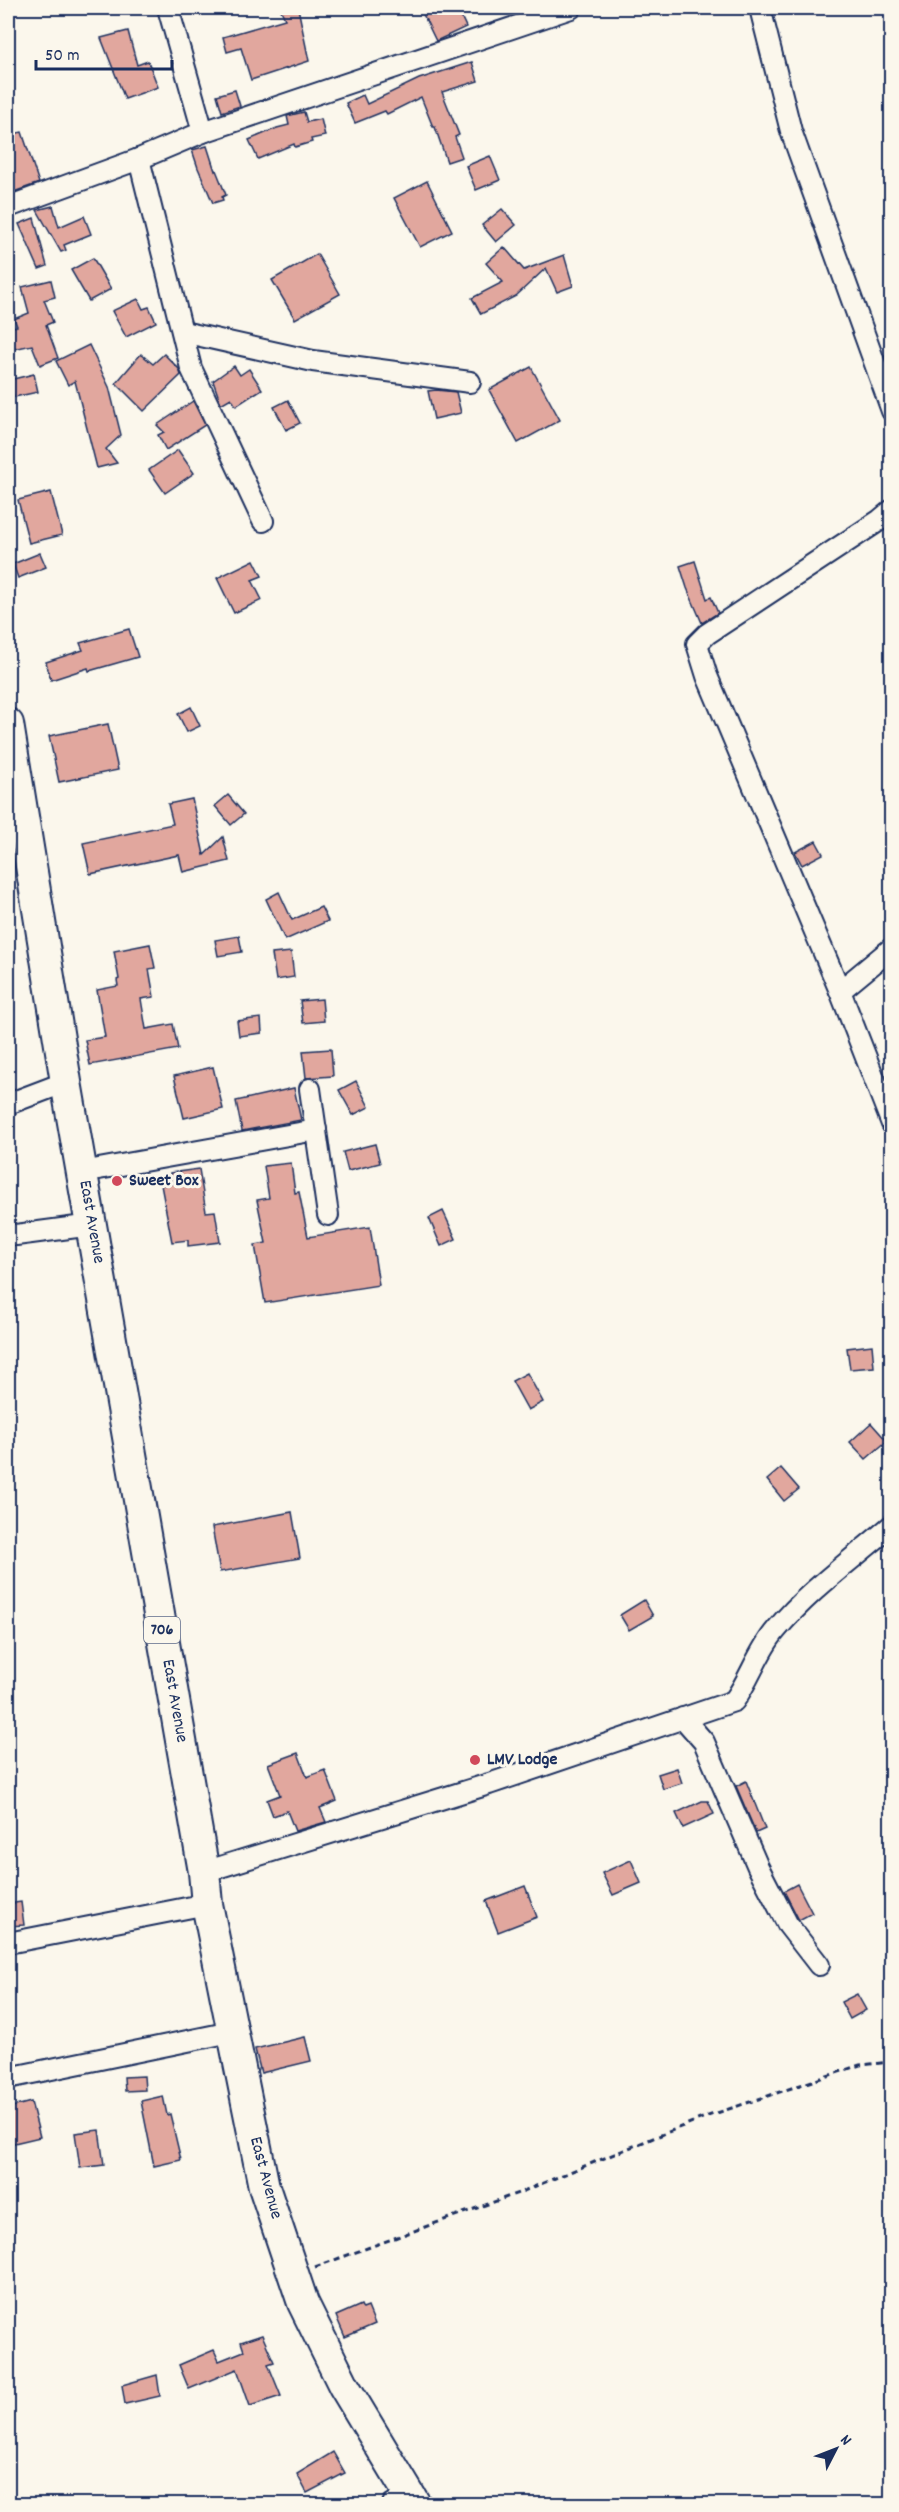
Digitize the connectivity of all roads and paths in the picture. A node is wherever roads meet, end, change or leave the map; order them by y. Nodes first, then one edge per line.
1 (168, 8) edge
2 (571, 8) edge
3 (760, 8) edge
4 (203, 132) junction
5 (139, 159) junction
6 (8, 207) edge
7 (183, 332) junction
8 (470, 382) dead end
9 (891, 411) edge
10 (891, 510) edge
11 (263, 521) dead end
12 (8, 724) edge
13 (891, 948) edge
14 (840, 991) junction
15 (66, 1082) junction
16 (310, 1089) dead end
17 (8, 1104) edge
18 (891, 1124) edge
19 (316, 1130) junction
20 (82, 1172) junction
21 (328, 1215) dead end
22 (92, 1225) junction
23 (8, 1234) edge
24 (891, 1525) edge
25 (683, 1718) junction
26 (204, 1872) junction
27 (207, 1904) junction
28 (8, 1943) edge
29 (819, 1965) dead end
30 (231, 2032) junction
31 (891, 2062) edge
32 (8, 2078) edge
33 (294, 2275) junction
34 (406, 2501) edge

1 - 4 street
2 - 4 street
3 - 9 street
4 - 5 street
5 - 6 street
5 - 7 street
7 - 8 street
7 - 11 street
10 - 14 street
12 - 15 main road, East Avenue / 706
13 - 14 street
14 - 18 street
15 - 17 street
15 - 20 main road, East Avenue / 706
16 - 19 street
19 - 20 street
19 - 21 street
20 - 22 main road, East Avenue / 706
22 - 23 street
22 - 26 main road, East Avenue / 706
24 - 25 street
25 - 26 street
25 - 29 street
26 - 27 main road, East Avenue / 706
27 - 28 street
27 - 30 main road, East Avenue / 706
30 - 32 street
30 - 33 main road, East Avenue / 706
31 - 33 path
33 - 34 main road, East Avenue / 706

